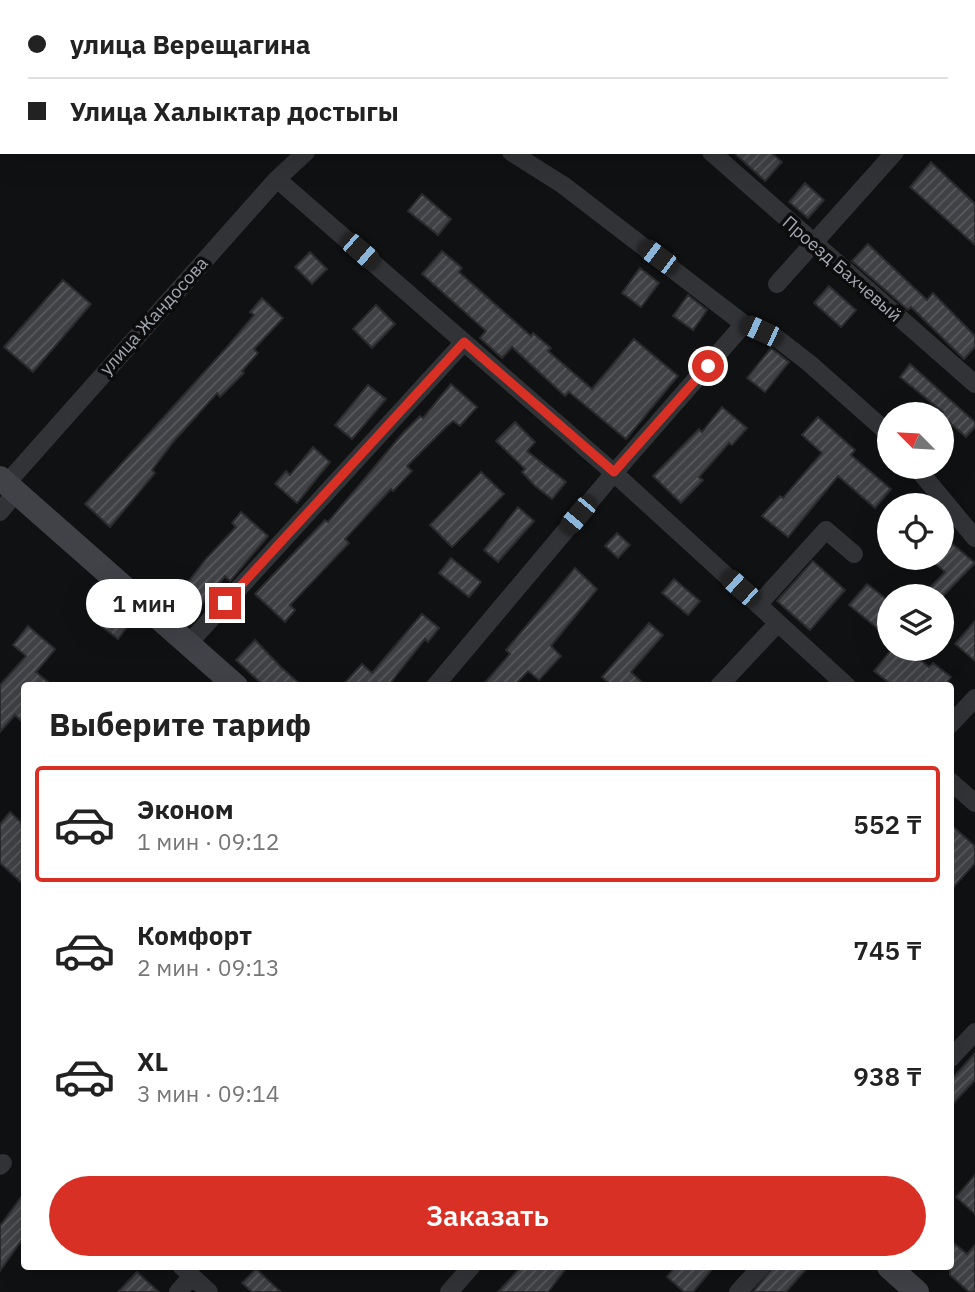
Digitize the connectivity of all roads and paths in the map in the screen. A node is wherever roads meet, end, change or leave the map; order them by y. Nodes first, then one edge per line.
1 (304, 154) edge
2 (514, 154) edge
3 (713, 154) edge
4 (893, 154) edge
5 (277, 179) junction
6 (814, 244) junction
7 (776, 284) dead end
8 (744, 324) junction
9 (464, 342) junction
10 (975, 384) edge
11 (877, 423) edge
12 (614, 472) junction
13 (927, 480) edge
14 (7, 485) edge
15 (0, 512) edge
16 (975, 538) edge
17 (854, 554) dead end
18 (758, 605) junction
19 (778, 623) junction
20 (188, 644) junction
21 (231, 682) edge
22 (438, 682) edge
23 (723, 682) edge
24 (843, 682) edge
25 (975, 698) edge
26 (954, 722) edge
27 (954, 785) edge
28 (975, 803) edge
29 (975, 1032) edge
30 (954, 1055) edge
31 (468, 1270) edge
32 (758, 1270) edge
33 (892, 1270) edge
34 (187, 1272) edge
35 (178, 1292) edge
36 (209, 1292) edge
37 (449, 1292) edge
38 (738, 1292) edge
39 (917, 1292) edge

1 - 5 street, улица Жандосова
2 - 8 street
3 - 6 street, Проезд Бахчевый
4 - 6 street
5 - 9 street
5 - 14 street, улица Жандосова
6 - 7 street
6 - 10 street, Проезд Бахчевый
8 - 11 street
8 - 12 street
9 - 12 street
9 - 20 street
12 - 18 street
12 - 22 street
13 - 16 street
14 - 15 street, улица Жандосова
14 - 20 main road
17 - 18 street
18 - 19 street
19 - 23 street
19 - 24 street
20 - 21 main road
25 - 26 street
27 - 28 street
29 - 30 street
31 - 37 street
32 - 38 street
33 - 39 main road
34 - 35 street
34 - 36 street

